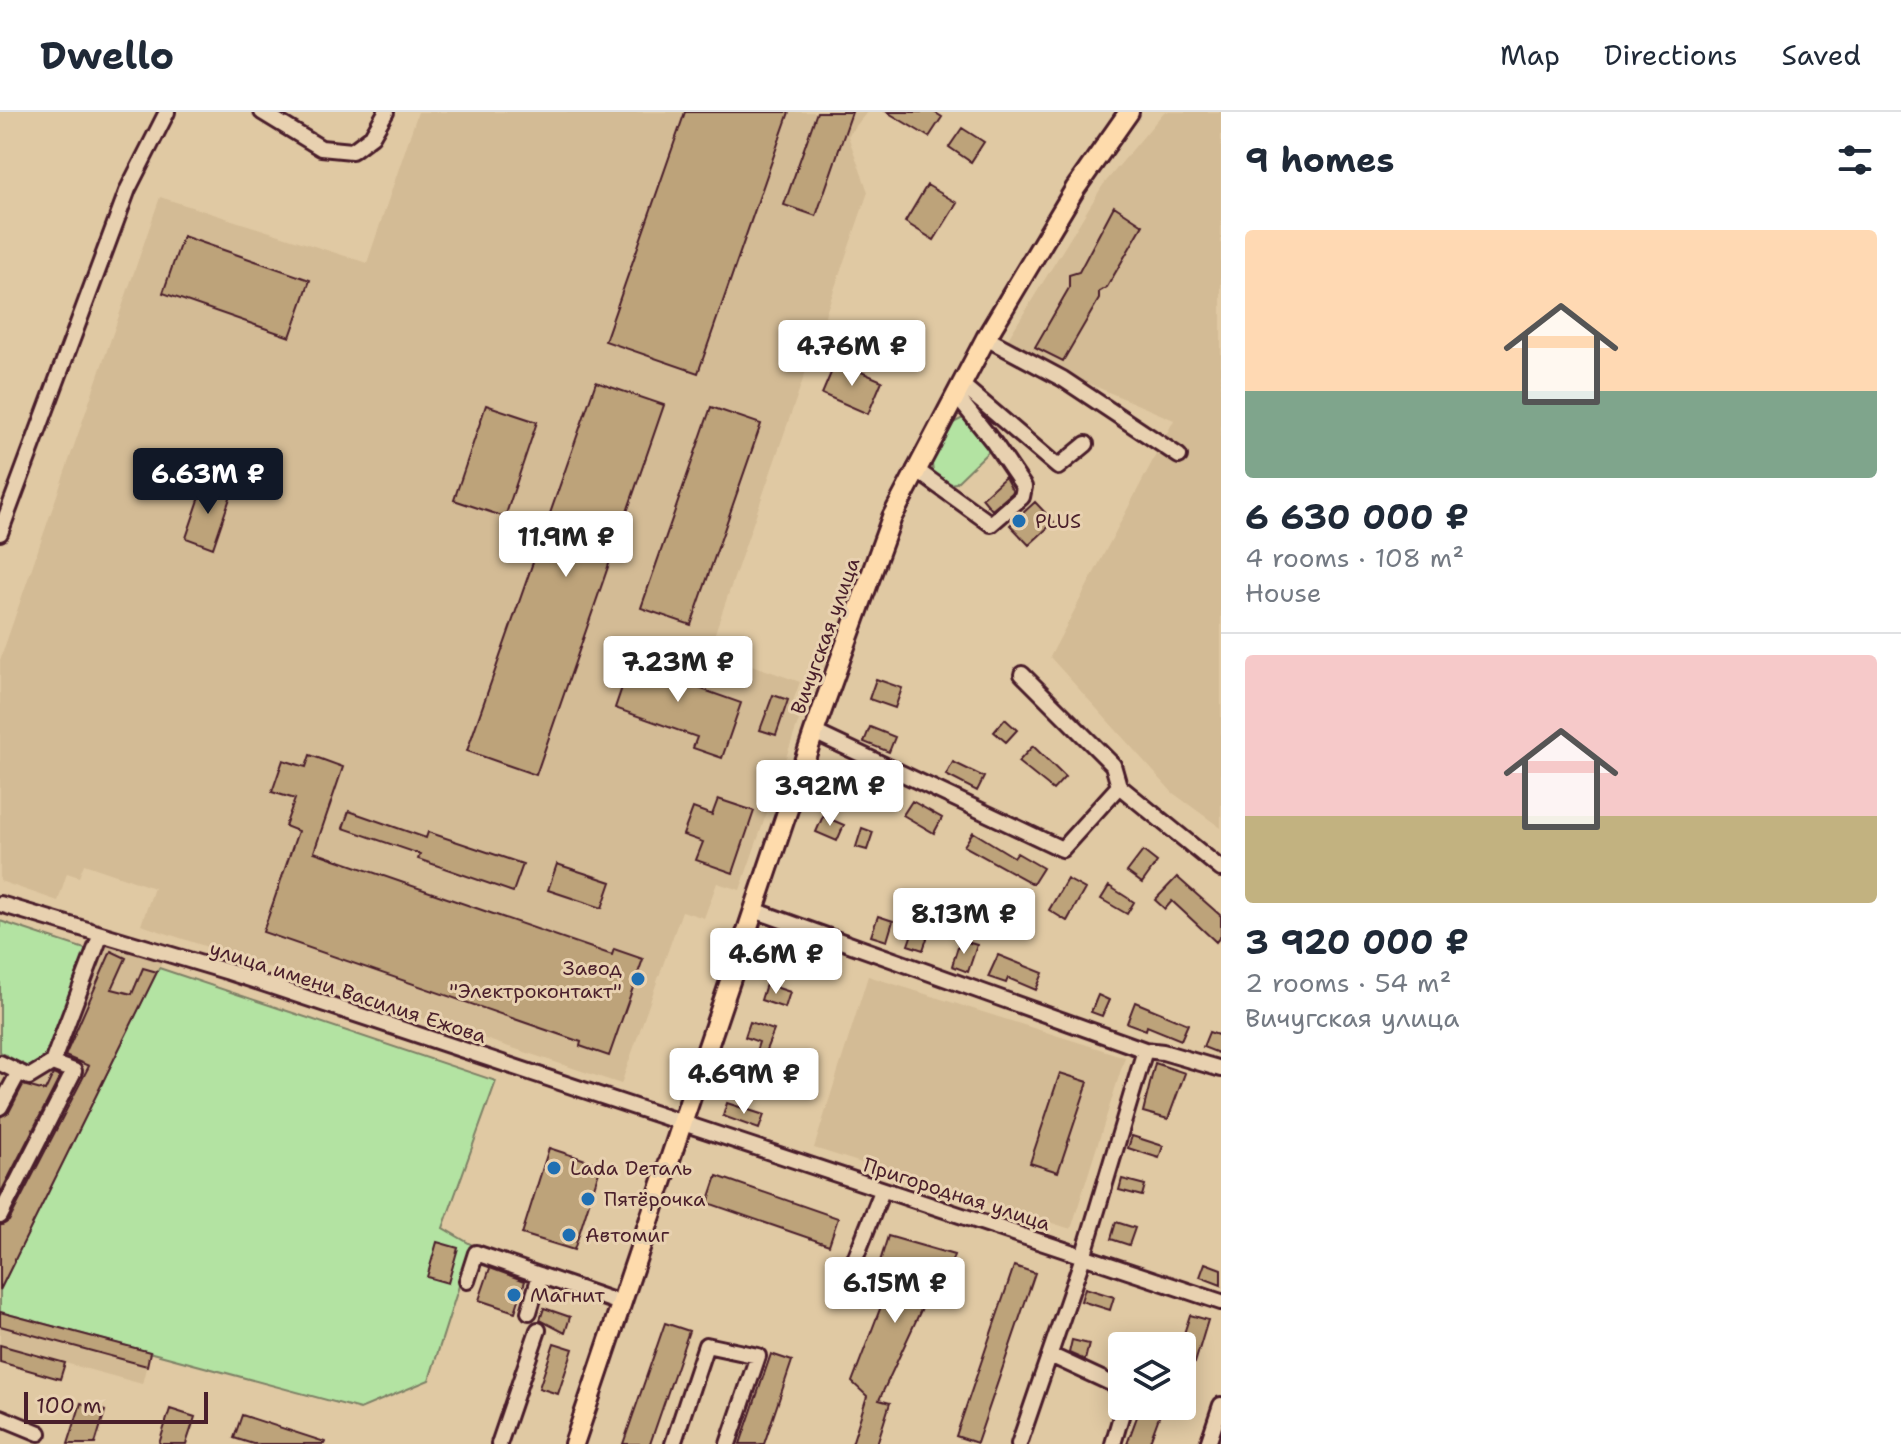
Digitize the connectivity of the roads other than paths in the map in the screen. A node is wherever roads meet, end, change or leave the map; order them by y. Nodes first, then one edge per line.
1 (167, 112) edge
2 (262, 112) edge
3 (386, 112) edge
4 (1129, 112) edge
5 (986, 338) junction
6 (958, 389) junction
7 (1086, 444) dead end
8 (1179, 456) dead end
9 (915, 469) junction
10 (0, 533) edge
11 (1022, 674) dead end
12 (814, 732) junction
13 (1119, 786) junction
14 (1221, 869) edge
15 (0, 904) edge
16 (754, 910) junction
17 (101, 934) junction
18 (1145, 1050) junction
19 (0, 1063) edge
20 (52, 1063) junction
21 (1221, 1069) edge
22 (19, 1072) junction
23 (0, 1107) edge
24 (681, 1125) junction
25 (882, 1191) junction
26 (0, 1216) edge
27 (1083, 1257) junction
28 (849, 1274) dead end
29 (540, 1275) junction
30 (467, 1281) dead end
31 (1221, 1302) edge
32 (620, 1303) junction
33 (529, 1312) dead end
34 (538, 1330) dead end
35 (1050, 1355) junction
36 (1108, 1382) edge
37 (1221, 1405) edge
38 (0, 1417) edge
39 (1120, 1420) edge
40 (39, 1433) dead end
41 (499, 1444) edge
42 (574, 1444) edge
43 (673, 1444) edge
44 (728, 1444) edge
45 (1019, 1444) edge
46 (1113, 1444) edge
47 (1208, 1444) edge

1 - 10 street
2 - 3 street
4 - 5 main road, Вичугская улица
5 - 6 main road, Вичугская улица
5 - 8 street
6 - 7 street
6 - 9 main road, Вичугская улица
6 - 9 street
9 - 12 main road, Вичугская улица
11 - 13 street
12 - 13 street
12 - 16 main road, Вичугская улица
13 - 14 street
15 - 17 street, улица имени Василия Ежова
16 - 18 street
16 - 24 main road, Вичугская улица
17 - 20 street
17 - 24 street, улица имени Василия Ежова
18 - 21 street
18 - 27 street
19 - 22 street
20 - 22 street
20 - 26 street
22 - 23 street
24 - 25 street, Пригородная улица
24 - 32 main road, Вичугская улица
25 - 27 street, Пригородная улица
25 - 28 street
27 - 31 street, Пригородная улица
27 - 35 street
29 - 30 street
29 - 32 street
29 - 33 street
32 - 42 main road, Вичугская улица
34 - 41 street
35 - 36 street
35 - 45 street
37 - 47 street
38 - 40 street
39 - 46 street
43 - 44 street

